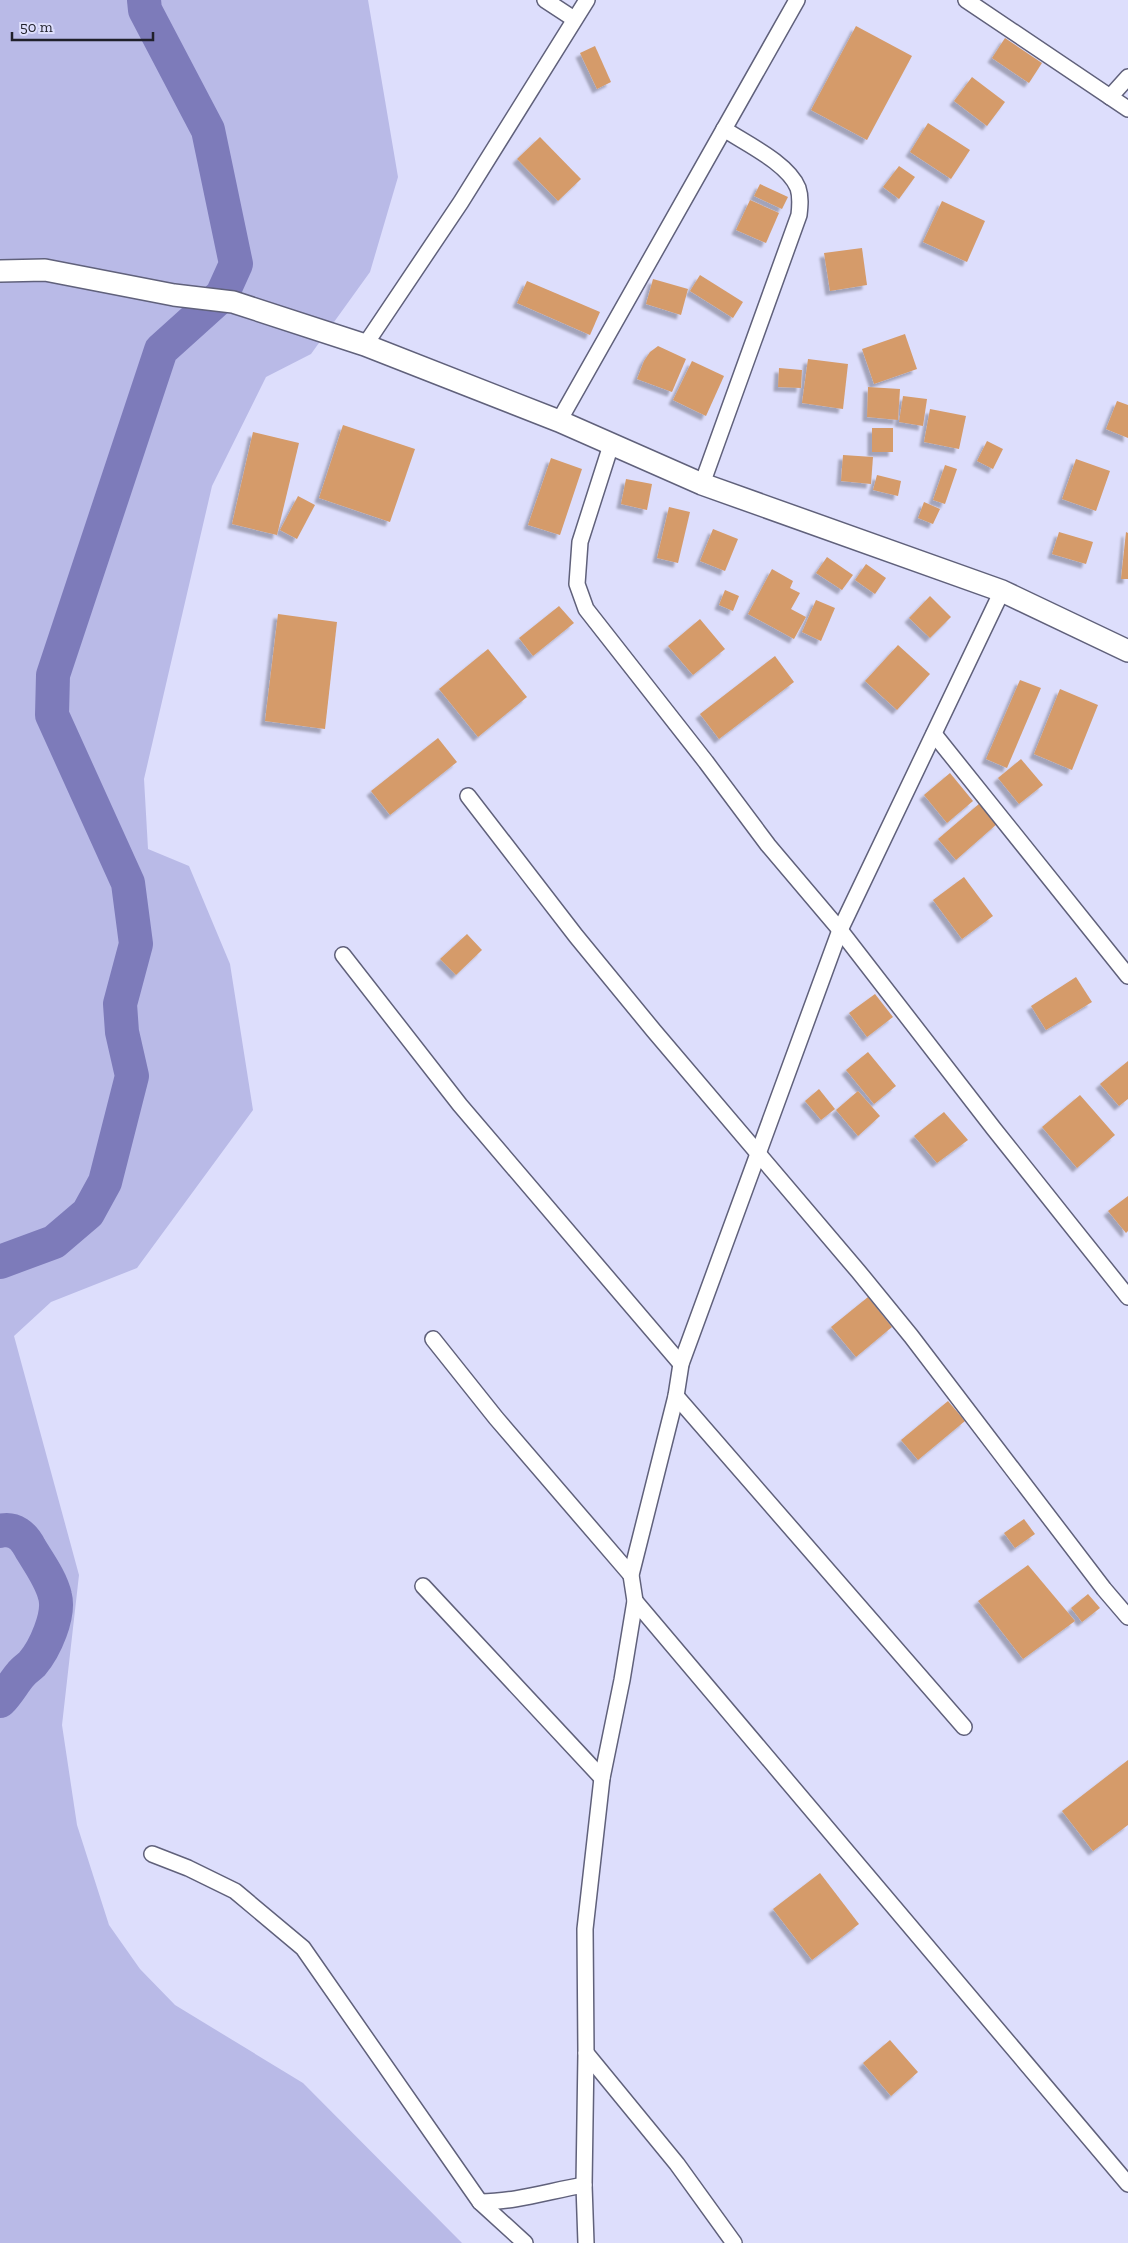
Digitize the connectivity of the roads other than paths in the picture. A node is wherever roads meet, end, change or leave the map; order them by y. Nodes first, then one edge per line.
1 (545, 0) edge
2 (587, 0) edge
3 (797, 0) edge
4 (966, 0) edge
5 (574, 19) junction
6 (1128, 77) edge
7 (1110, 96) junction
8 (1128, 109) edge
9 (724, 129) junction
10 (0, 270) edge
11 (365, 345) junction
12 (559, 421) junction
13 (611, 445) junction
14 (702, 484) junction
15 (1002, 591) junction
16 (1128, 651) edge
17 (934, 734) junction
18 (468, 796) dead end
19 (840, 930) junction
20 (343, 955) dead end
21 (1128, 976) edge
22 (757, 1154) junction
23 (1128, 1297) edge
24 (432, 1339) dead end
25 (681, 1364) junction
26 (676, 1396) junction
27 (632, 1575) junction
28 (423, 1586) dead end
29 (635, 1601) junction
30 (1128, 1617) edge
31 (964, 1727) dead end
32 (602, 1778) junction
33 (152, 1854) dead end
34 (586, 2053) junction
35 (1128, 2184) edge
36 (584, 2185) junction
37 (480, 2202) junction
38 (525, 2243) edge
39 (586, 2243) edge
40 (734, 2243) edge

1 - 5 street
2 - 5 street
3 - 9 street
4 - 7 street
5 - 11 street
6 - 7 street
7 - 8 street
9 - 12 street
9 - 14 street
10 - 11 main road
11 - 12 main road
12 - 13 main road
13 - 14 main road
13 - 19 street
14 - 15 main road
15 - 16 main road
15 - 17 street
17 - 19 street
17 - 21 street
18 - 22 street
19 - 22 street
19 - 23 street
20 - 25 street
22 - 25 street
22 - 30 street
24 - 27 street
25 - 26 street
26 - 27 street
26 - 31 street
27 - 29 street
28 - 32 street
29 - 32 street
29 - 35 street
32 - 34 street
33 - 37 street
34 - 36 street
34 - 40 street
36 - 37 street
36 - 39 street
37 - 38 street

